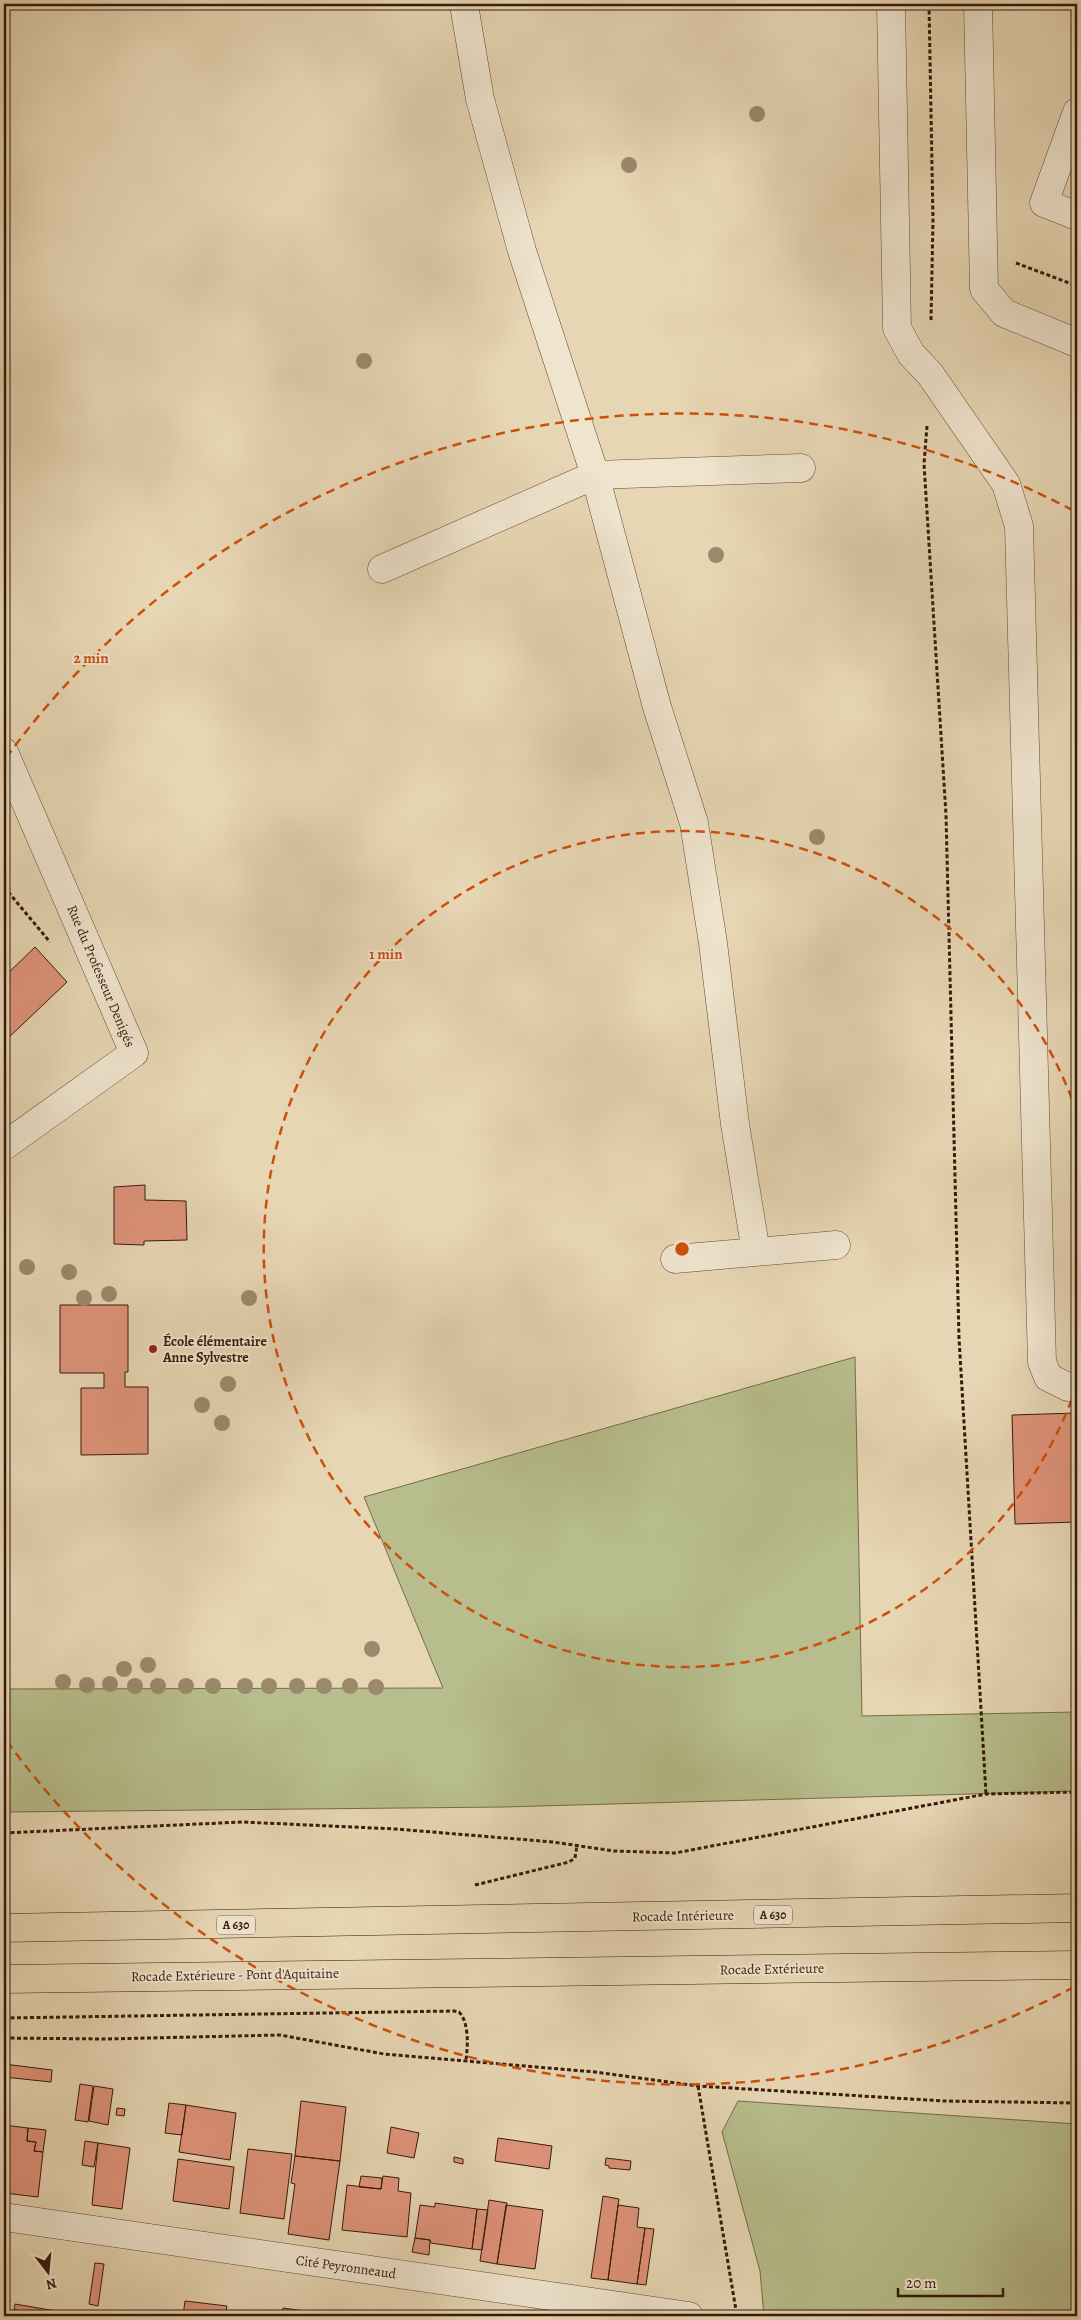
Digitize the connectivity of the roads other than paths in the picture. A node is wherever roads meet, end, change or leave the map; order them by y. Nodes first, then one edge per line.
1 (465, 4) edge
2 (891, 4) edge
3 (978, 4) edge
4 (1077, 112) edge
5 (1077, 216) edge
6 (1077, 342) edge
7 (801, 468) dead end
8 (595, 475) junction
9 (382, 569) dead end
10 (4, 752) edge
11 (4, 1146) edge
12 (836, 1245) dead end
13 (756, 1252) junction
14 (676, 1259) dead end
15 (1077, 1387) edge
16 (1077, 1908) edge
17 (4, 1928) edge
18 (1077, 1965) edge
19 (467, 1971) joint
20 (4, 1979) edge
21 (4, 2218) edge
22 (689, 2316) edge

1 - 8 street
2 - 15 street
3 - 6 street
4 - 5 street
7 - 8 street
8 - 9 street
8 - 13 street
10 - 11 street, Rue du Professeur Denigés
12 - 13 street
13 - 14 street
16 - 17 highway, Rocade Intérieure / A 630
18 - 19 highway, Rocade Extérieure
19 - 20 highway, Rocade Extérieure - Pont d'Aquitaine
21 - 22 street, Cité Peyronneaud

